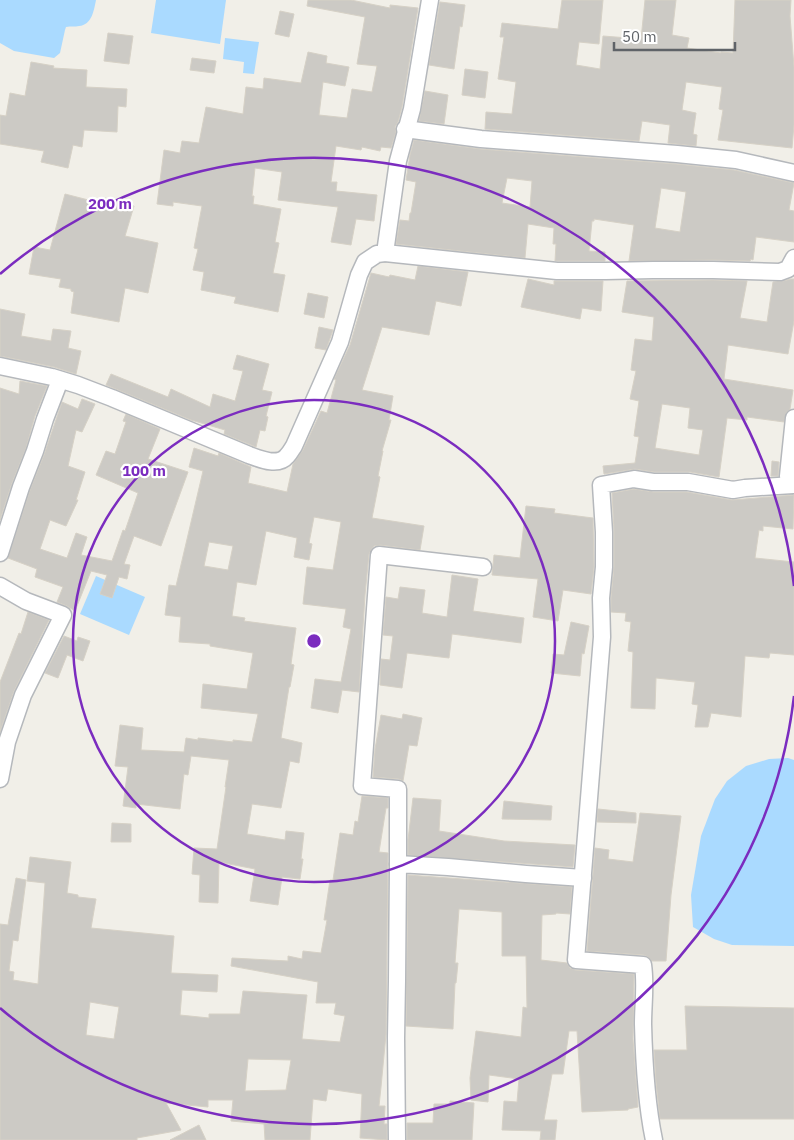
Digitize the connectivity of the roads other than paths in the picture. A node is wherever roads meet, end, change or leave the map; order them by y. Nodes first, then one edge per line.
1 (430, 0) edge
2 (406, 129) junction
3 (794, 173) edge
4 (384, 253) junction
5 (792, 267) edge
6 (0, 366) edge
7 (60, 380) junction
8 (794, 418) edge
9 (792, 485) edge
10 (0, 553) edge
11 (483, 567) dead end
12 (0, 586) edge
13 (0, 779) edge
14 (398, 864) junction
15 (583, 878) junction
16 (397, 1140) edge
17 (654, 1140) edge

1 - 2 street
2 - 3 street
2 - 4 street
4 - 5 street
4 - 7 street
6 - 7 street
7 - 10 street
8 - 9 street
9 - 15 street
11 - 14 street
12 - 13 street
14 - 15 street
14 - 16 street
15 - 17 street

